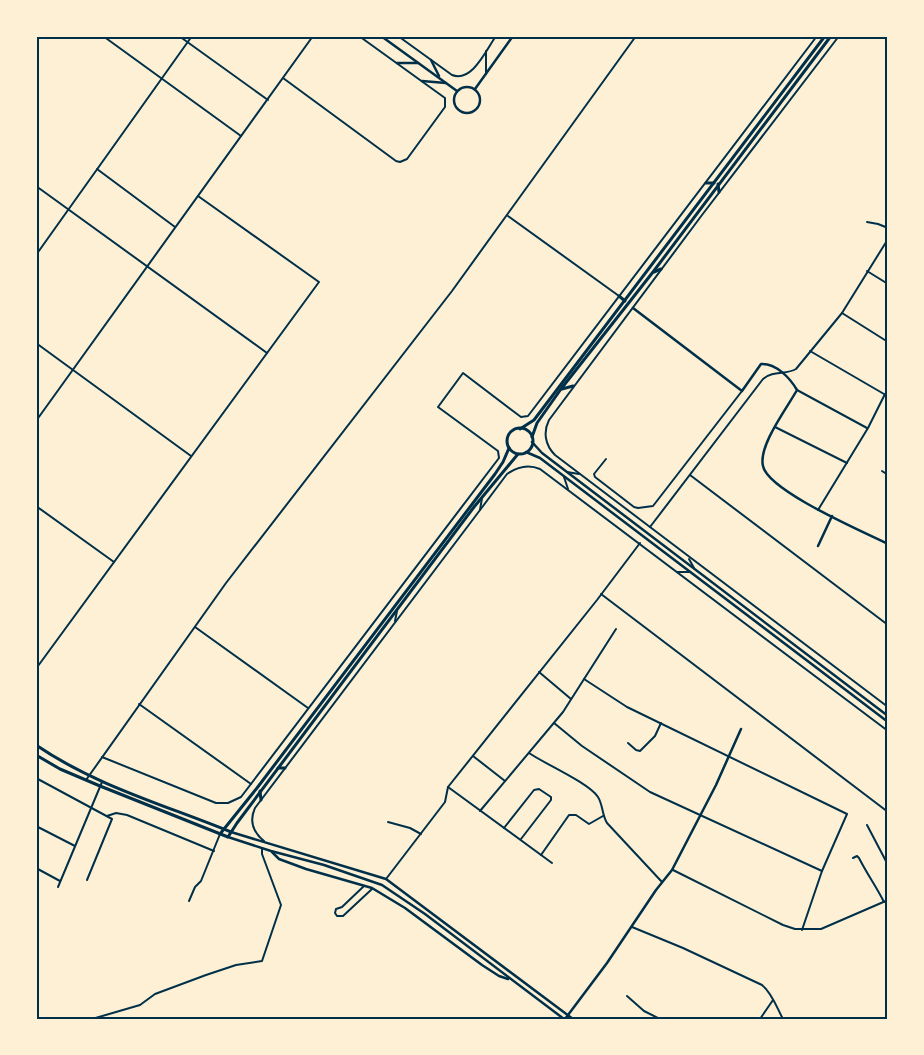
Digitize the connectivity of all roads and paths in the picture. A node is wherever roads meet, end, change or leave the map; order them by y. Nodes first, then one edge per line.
1 (103, 36) edge
2 (178, 36) edge
3 (192, 36) edge
4 (313, 36) edge
5 (359, 36) edge
6 (381, 36) edge
7 (398, 36) edge
8 (496, 36) edge
9 (513, 36) edge
10 (636, 36) edge
11 (817, 36) edge
12 (825, 36) edge
13 (831, 36) edge
14 (839, 36) edge
15 (187, 43) junction
16 (486, 51) junction
17 (431, 60) junction
18 (419, 63) junction
19 (397, 64) junction
20 (486, 74) junction
21 (439, 77) junction
22 (283, 78) junction
23 (161, 79) junction
24 (422, 81) junction
25 (447, 83) junction
26 (474, 89) junction
27 (457, 91) junction
28 (268, 100) junction
29 (241, 136) junction
30 (97, 169) junction
31 (706, 183) junction
32 (716, 183) junction
33 (36, 186) edge
34 (719, 192) junction
35 (198, 196) junction
36 (69, 209) junction
37 (508, 216) junction
38 (867, 222) dead end
39 (175, 227) junction
40 (888, 228) edge
41 (888, 239) edge
42 (36, 255) edge
43 (147, 266) junction
44 (661, 269) junction
45 (867, 271) junction
46 (653, 272) junction
47 (888, 284) edge
48 (619, 296) junction
49 (625, 300) junction
50 (633, 308) junction
51 (842, 313) junction
52 (888, 342) edge
53 (36, 343) edge
54 (810, 351) junction
55 (267, 353) junction
56 (73, 370) junction
57 (781, 372) junction
58 (573, 386) junction
59 (561, 389) junction
60 (797, 390) junction
61 (742, 391) junction
62 (886, 394) edge
63 (36, 421) edge
64 (776, 427) junction
65 (868, 428) junction
66 (520, 429) junction
67 (532, 439) junction
68 (509, 448) junction
69 (526, 452) junction
70 (518, 454) junction
71 (192, 456) junction
72 (606, 459) dead end
73 (847, 463) junction
74 (882, 471) dead end
75 (567, 472) junction
76 (580, 474) junction
77 (690, 475) junction
78 (888, 475) edge
79 (564, 477) junction
80 (569, 490) junction
81 (483, 495) junction
82 (36, 506) edge
83 (480, 510) junction
84 (818, 510) junction
85 (832, 516) junction
86 (650, 527) junction
87 (640, 543) junction
88 (888, 544) edge
89 (818, 546) dead end
90 (688, 557) junction
91 (114, 562) junction
92 (694, 568) junction
93 (677, 572) junction
94 (690, 572) junction
95 (601, 594) junction
96 (397, 611) junction
97 (395, 623) junction
98 (888, 624) edge
99 (195, 627) junction
100 (616, 629) dead end
101 (37, 666) edge
102 (539, 672) junction
103 (584, 679) junction
104 (571, 699) junction
105 (139, 704) junction
106 (888, 707) edge
107 (308, 708) junction
108 (888, 716) edge
109 (888, 722) edge
110 (554, 723) junction
111 (661, 723) junction
112 (741, 729) dead end
113 (888, 731) edge
114 (628, 743) dead end
115 (36, 745) edge
116 (529, 752) junction
117 (36, 755) edge
118 (730, 755) junction
119 (472, 756) junction
120 (102, 757) junction
121 (278, 768) junction
122 (285, 768) junction
123 (89, 776) junction
124 (36, 778) edge
125 (86, 780) junction
126 (505, 781) junction
127 (102, 782) junction
128 (252, 785) junction
129 (100, 786) junction
130 (448, 787) junction
131 (260, 791) junction
132 (261, 800) junction
133 (92, 807) junction
134 (480, 812) junction
135 (888, 812) edge
136 (107, 816) junction
137 (603, 816) junction
138 (700, 816) junction
139 (388, 822) dead end
140 (867, 824) dead end
141 (36, 826) edge
142 (504, 828) junction
143 (223, 829) junction
144 (231, 832) junction
145 (220, 834) junction
146 (421, 834) junction
147 (228, 837) junction
148 (520, 840) junction
149 (268, 844) junction
150 (75, 846) junction
151 (262, 848) junction
152 (214, 851) junction
153 (271, 851) junction
154 (541, 855) junction
155 (853, 858) dead end
156 (552, 863) dead end
157 (888, 865) edge
158 (36, 868) edge
159 (672, 870) junction
160 (822, 871) junction
161 (386, 879) junction
162 (87, 880) dead end
163 (60, 881) junction
164 (662, 882) junction
165 (364, 886) junction
166 (58, 887) dead end
167 (372, 888) junction
168 (888, 900) edge
169 (189, 901) dead end
170 (884, 902) junction
171 (631, 927) junction
172 (802, 930) junction
173 (512, 980) junction
174 (627, 996) dead end
175 (773, 999) junction
176 (568, 1015) junction
177 (92, 1019) edge
178 (564, 1019) edge
179 (573, 1019) edge
180 (660, 1019) edge
181 (760, 1019) edge
182 (783, 1019) edge

1 - 23 street
2 - 15 street
3 - 15 street
4 - 22 street
5 - 19 street
6 - 18 main road
7 - 17 street
8 - 16 street
9 - 20 main road
10 - 37 street
11 - 31 street
12 - 32 main road
13 - 32 main road
14 - 34 street
15 - 23 street
15 - 28 street
16 - 17 street
16 - 20 street
17 - 21 main road
18 - 19 main road
18 - 21 main road
19 - 24 street
20 - 26 main road
21 - 25 main road
22 - 24 street
22 - 28 street
23 - 29 street
23 - 30 street
24 - 25 main road
25 - 27 main road
26 - 27 main road
26 - 27 main road
28 - 29 street
29 - 35 street
30 - 36 street
30 - 39 street
31 - 32 main road
31 - 48 street
32 - 34 main road
32 - 46 main road
32 - 49 main road
33 - 36 street
34 - 44 street
35 - 39 street
35 - 55 street
36 - 42 street
36 - 43 street
37 - 48 street
37 - 99 street
38 - 40 street
39 - 43 street
41 - 45 street
43 - 55 street
43 - 56 street
44 - 46 main road
44 - 50 street
45 - 47 street
45 - 51 street
46 - 59 main road
48 - 49 main road
48 - 107 street
49 - 66 main road
50 - 58 street
50 - 61 main road
51 - 52 street
51 - 54 street
53 - 56 street
54 - 57 street
54 - 62 street
55 - 71 street
56 - 63 street
56 - 71 street
57 - 60 main road
57 - 61 main road
57 - 77 street
58 - 59 main road
58 - 76 street
59 - 67 main road
60 - 64 main road
60 - 65 street
61 - 72 street
62 - 65 street
64 - 73 street
64 - 84 main road
65 - 73 street
66 - 67 main road
66 - 68 main road
67 - 69 main road
67 - 75 main road
68 - 70 main road
68 - 143 main road
69 - 70 main road
69 - 79 main road
70 - 81 main road
71 - 91 street
73 - 84 street
74 - 78 street
75 - 76 street
75 - 92 main road
76 - 86 street
77 - 86 street
77 - 98 street
79 - 80 street
79 - 94 main road
80 - 83 street
80 - 87 street
81 - 83 street
81 - 96 main road
82 - 91 street
83 - 97 street
84 - 85 main road
85 - 88 main road
85 - 89 main road
86 - 90 street
87 - 93 street
87 - 95 street
90 - 92 street
90 - 106 street
91 - 101 street
92 - 108 main road
93 - 94 street
93 - 113 street
94 - 109 main road
95 - 102 street
95 - 135 street
96 - 97 street
96 - 121 main road
97 - 122 street
99 - 105 street
99 - 107 street
100 - 103 street
102 - 104 street
102 - 119 street
103 - 104 street
103 - 111 street
104 - 110 street
105 - 120 street
105 - 128 street
107 - 128 street
110 - 116 street
110 - 138 street
111 - 114 street
111 - 118 street
112 - 118 main road
115 - 123 main road
116 - 126 street
116 - 137 street
117 - 125 main road
118 - 138 main road
118 - 160 street
119 - 126 street
119 - 130 street
120 - 123 street
120 - 128 street
121 - 122 main road
121 - 131 main road
122 - 132 street
123 - 125 street
123 - 127 main road
124 - 133 street
125 - 129 main road
126 - 134 street
127 - 129 street
127 - 143 main road
129 - 133 street
129 - 145 main road
130 - 134 street
130 - 146 street
131 - 132 main road
131 - 144 main road
132 - 149 street
133 - 136 street
133 - 150 street
134 - 142 street
136 - 152 street
136 - 162 street
137 - 154 street
137 - 164 street
138 - 159 main road
138 - 160 street
139 - 146 street
140 - 157 street
141 - 150 street
142 - 148 street
142 - 148 street
143 - 144 main road
143 - 145 main road
144 - 147 main road
144 - 149 main road
145 - 147 main road
145 - 152 street
146 - 161 street
147 - 151 main road
148 - 154 street
149 - 161 main road
150 - 163 street
151 - 153 main road
151 - 177 street
152 - 169 street
153 - 165 main road
153 - 173 main road
154 - 156 street
155 - 170 street
158 - 163 street
159 - 164 main road
159 - 172 street
160 - 172 street
161 - 176 main road
163 - 166 street
164 - 171 main road
165 - 167 main road
165 - 167 street
167 - 173 main road
168 - 170 street
170 - 172 street
171 - 175 street
171 - 176 main road
173 - 178 main road
174 - 180 street
175 - 181 street
175 - 182 street
176 - 178 main road
176 - 179 main road

